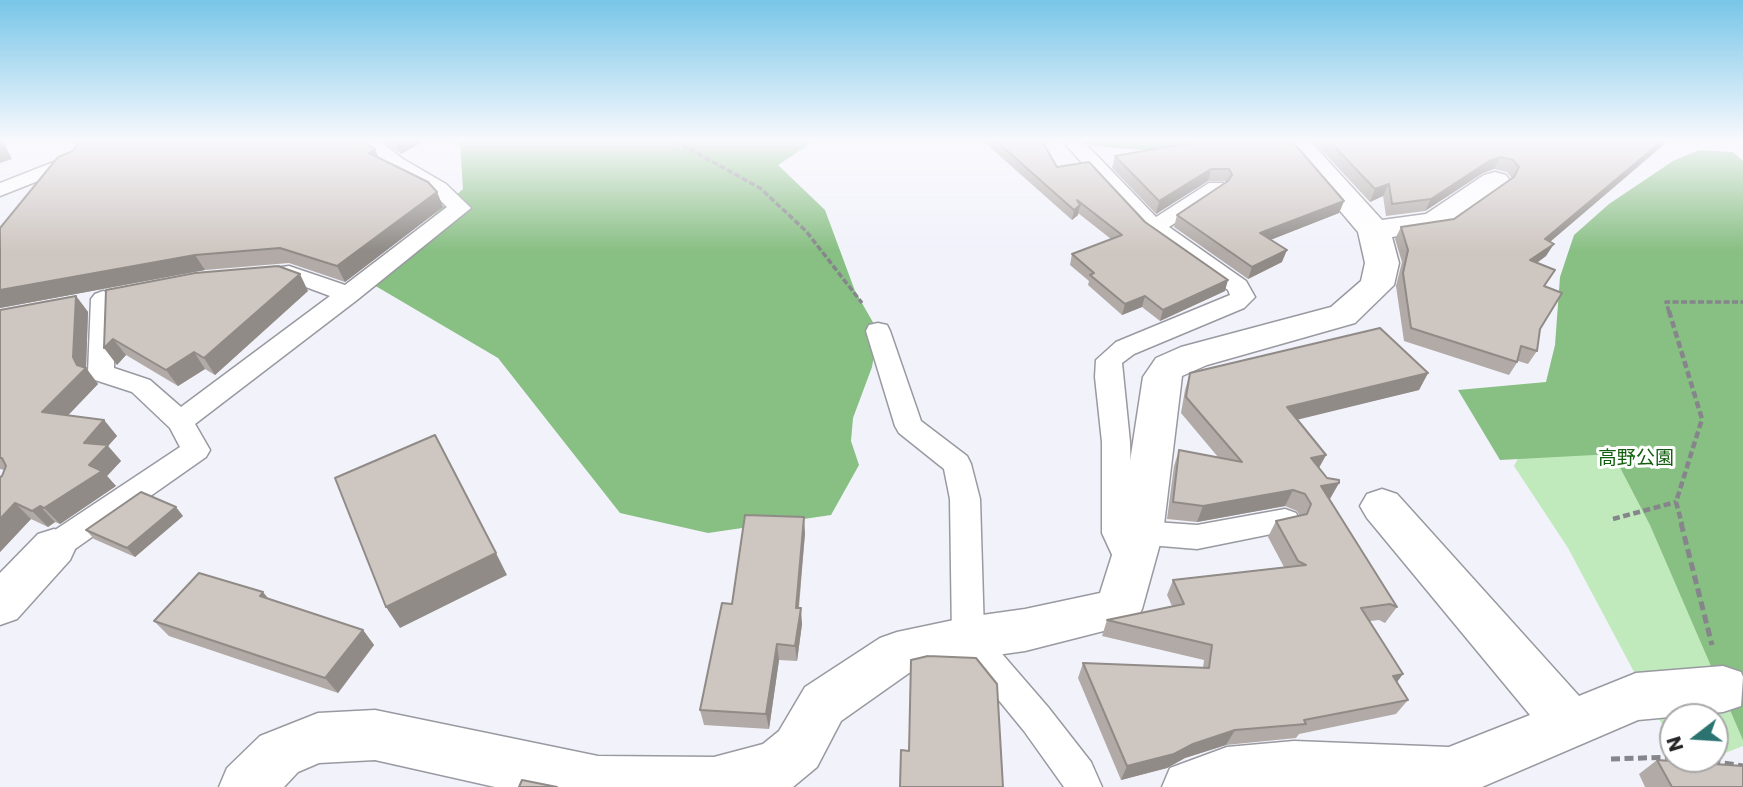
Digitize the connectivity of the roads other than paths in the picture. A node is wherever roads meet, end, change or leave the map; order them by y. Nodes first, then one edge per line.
1 (30, 178) edge
2 (422, 178) edge
3 (1107, 178) edge
4 (1328, 178) edge
5 (1495, 180) dead end
6 (1216, 187) edge
7 (0, 190) edge
8 (1155, 227) junction
9 (1374, 230) junction
10 (241, 277) edge
11 (349, 295) junction
12 (103, 299) edge
13 (878, 331) road end
14 (180, 421) junction
15 (1382, 506) dead end
16 (1285, 521) edge
17 (54, 547) joint
18 (1136, 548) junction
19 (0, 605) edge
20 (968, 638) junction
21 (1723, 689) road end
22 (1570, 724) junction
23 (246, 787) edge
24 (1083, 787) edge
25 (1189, 787) edge

1 - 7 lane
2 - 11 lane
3 - 8 lane
4 - 9 street
5 - 9 street
6 - 8 lane
8 - 18 lane
9 - 18 street
10 - 11 lane
11 - 14 lane
12 - 14 lane
13 - 20 lane
14 - 17 lane
15 - 22 street
16 - 18 lane
17 - 19 street
18 - 20 street
20 - 23 street
20 - 24 lane
21 - 22 street
22 - 25 street

